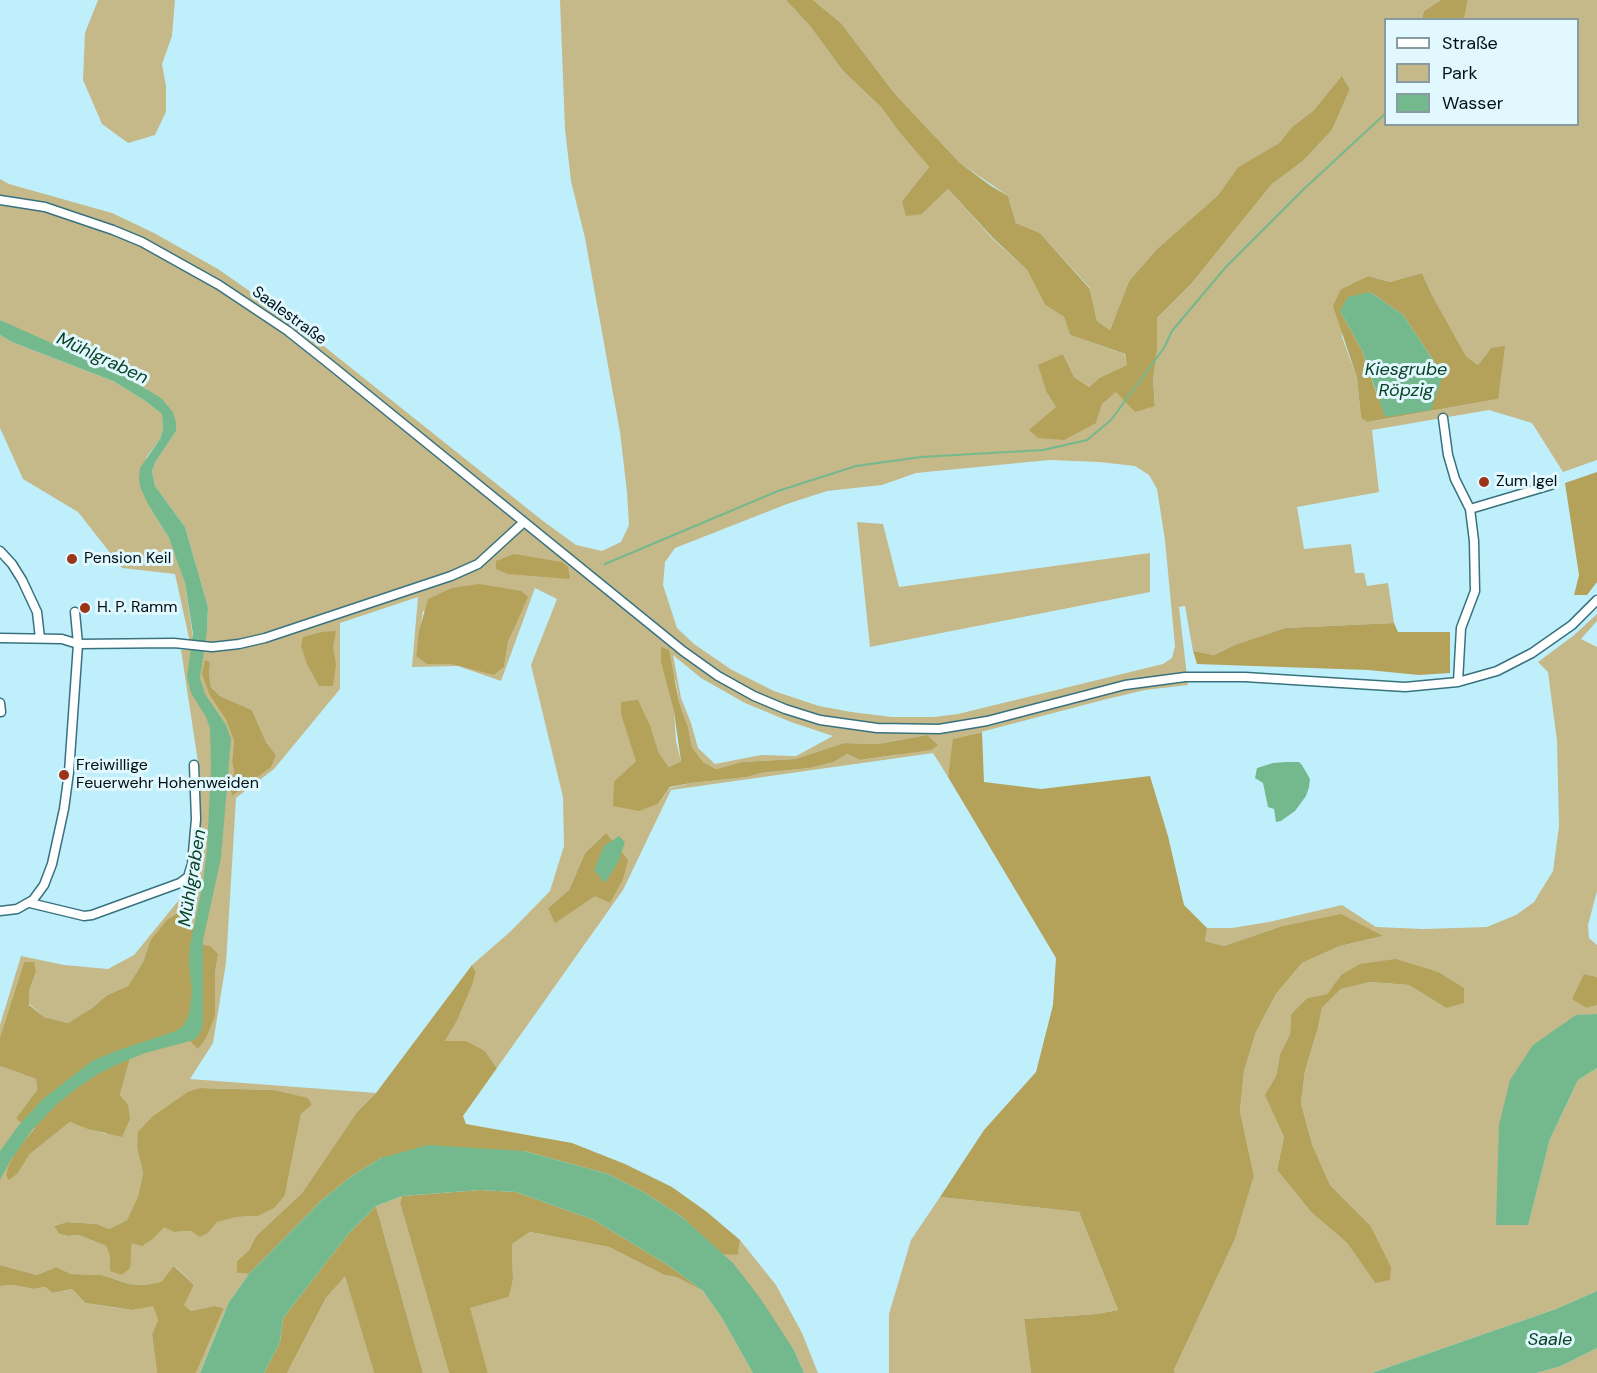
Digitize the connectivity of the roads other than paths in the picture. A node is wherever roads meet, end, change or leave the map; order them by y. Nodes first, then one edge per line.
1 (0, 200) edge
2 (1443, 418) dead end
3 (1551, 485) dead end
4 (1470, 509) junction
5 (525, 522) junction
6 (0, 550) edge
7 (1597, 600) edge
8 (75, 612) dead end
9 (0, 638) edge
10 (40, 638) junction
11 (78, 644) junction
12 (1458, 682) junction
13 (0, 703) edge
14 (1, 712) edge
15 (194, 765) dead end
16 (30, 903) junction
17 (0, 910) edge

1 - 5 street, Saalestraße
2 - 4 street
3 - 4 street
4 - 12 street
5 - 11 street
5 - 12 street, Saalestraße
6 - 10 street
7 - 12 street
8 - 11 street
9 - 10 street
10 - 11 street
11 - 16 street
13 - 14 street
15 - 16 street
16 - 17 street

